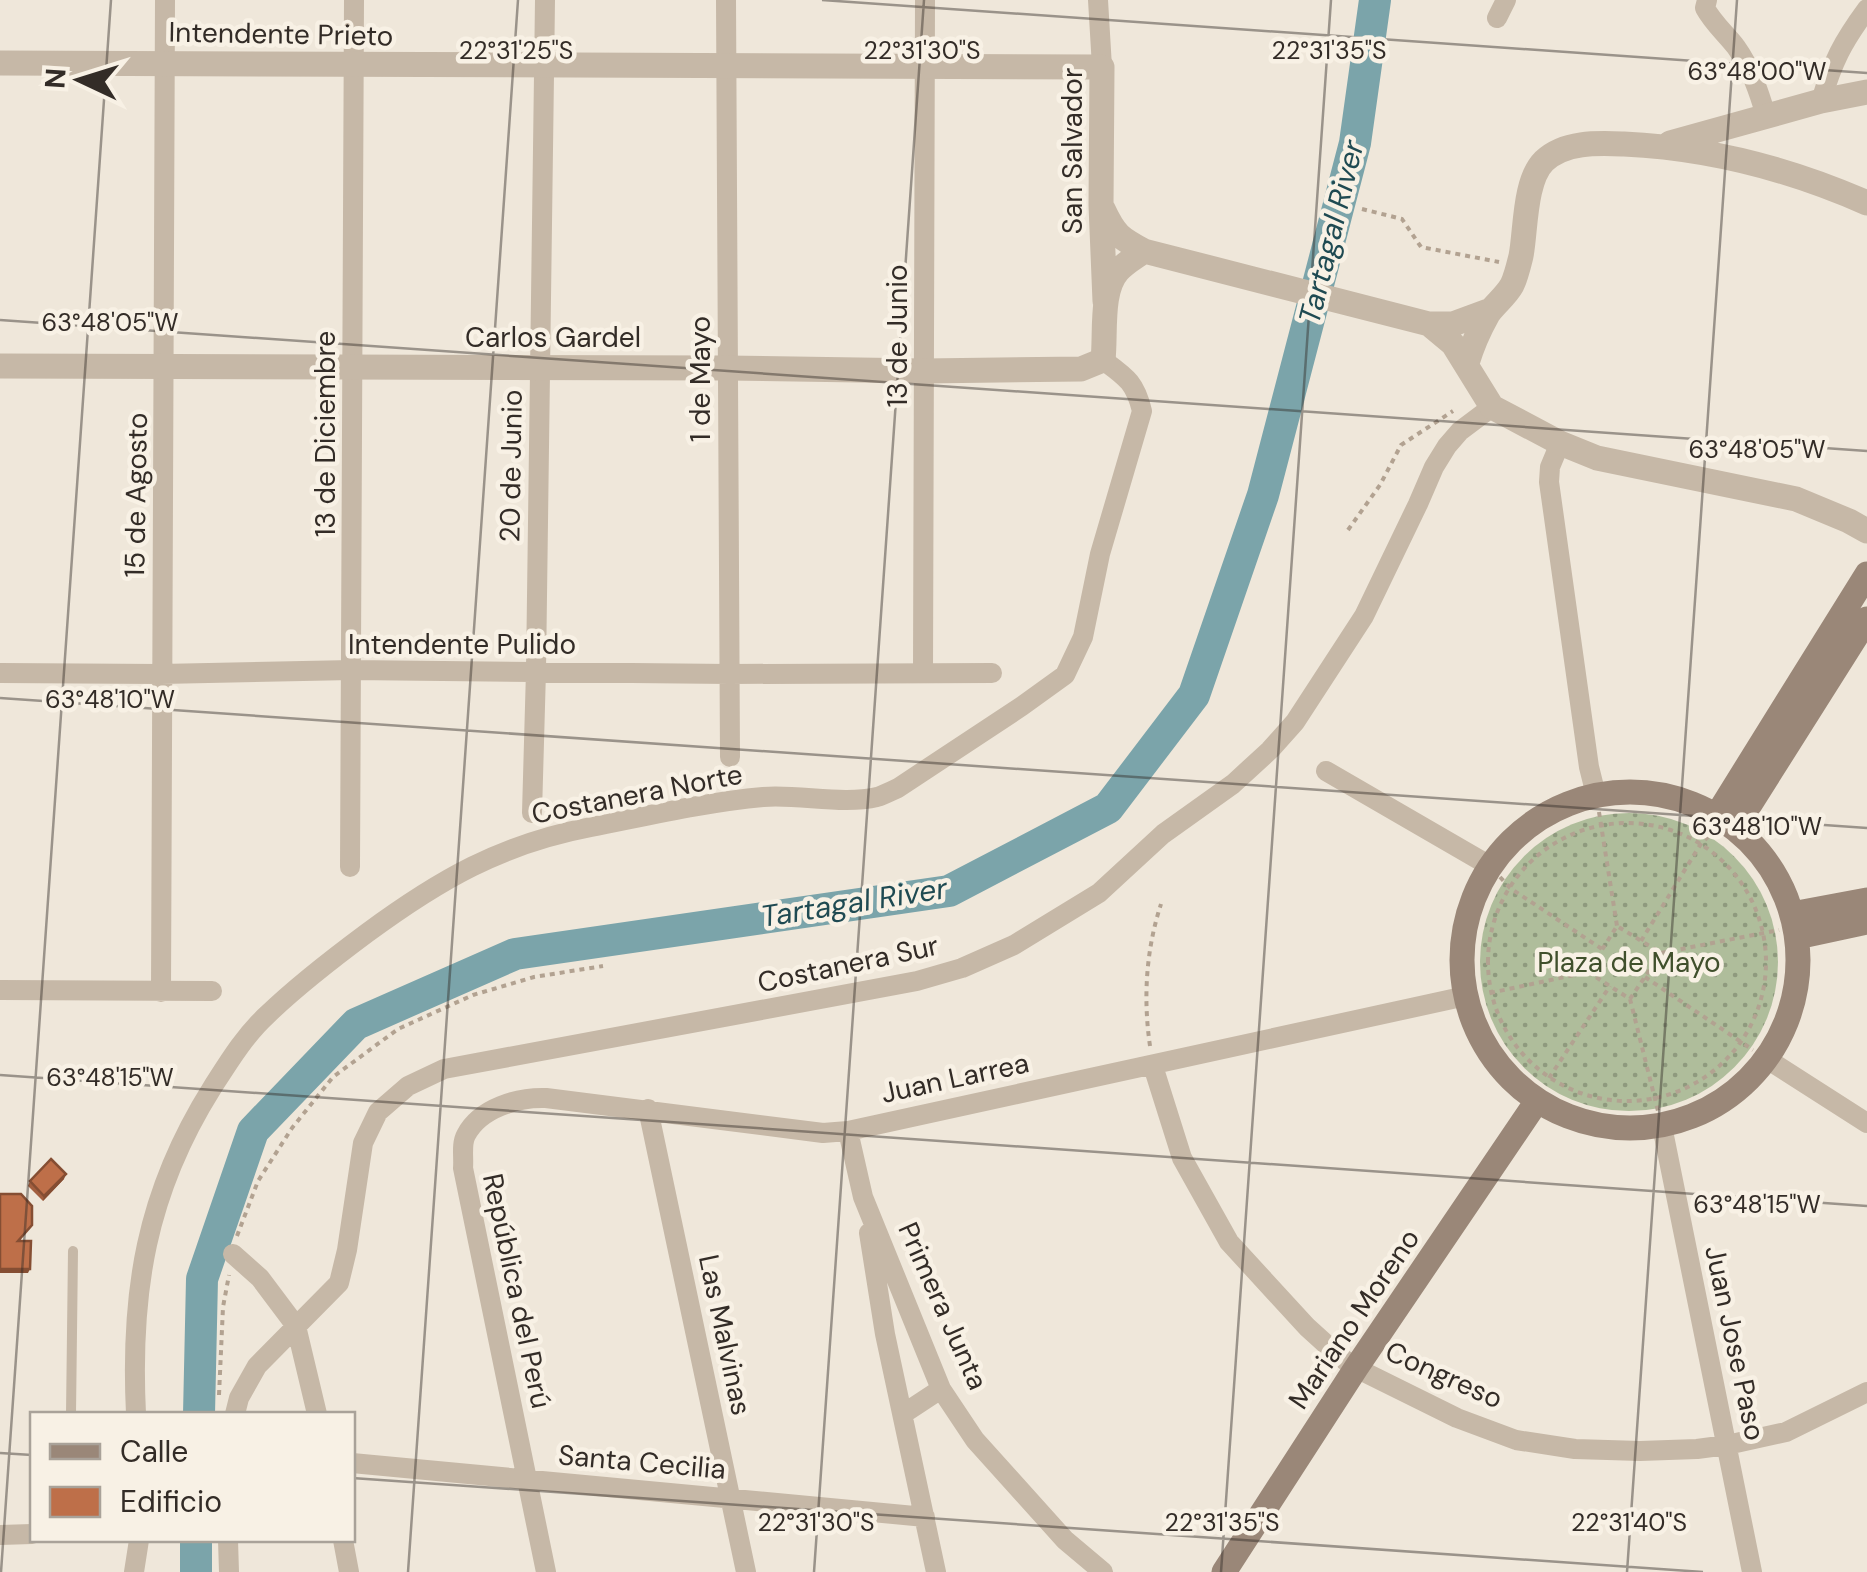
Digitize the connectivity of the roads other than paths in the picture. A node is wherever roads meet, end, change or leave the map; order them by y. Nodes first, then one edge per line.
1 (165, 0) edge
2 (354, 0) edge
3 (545, 0) edge
4 (726, 0) edge
5 (925, 0) edge
6 (1098, 0) edge
7 (1706, 0) edge
8 (1867, 8) edge
9 (165, 62) junction
10 (0, 63) edge
11 (354, 64) junction
12 (545, 65) junction
13 (725, 66) junction
14 (925, 66) junction
15 (1102, 67) junction
16 (1867, 92) edge
17 (1821, 101) junction
18 (1766, 116) junction
19 (1660, 146) junction
20 (1867, 203) edge
21 (1102, 205) junction
22 (1144, 251) junction
23 (1105, 302) junction
24 (1490, 310) junction
25 (1429, 324) junction
26 (1104, 360) junction
27 (164, 365) junction
28 (0, 366) edge
29 (353, 367) junction
30 (540, 368) junction
31 (728, 368) junction
32 (924, 371) junction
33 (1479, 386) junction
34 (1560, 443) junction
35 (1867, 531) edge
36 (1867, 574) edge
37 (1867, 619) edge
38 (352, 670) junction
39 (536, 672) junction
40 (992, 672) dead end
41 (0, 673) edge
42 (923, 673) junction
43 (161, 674) junction
44 (730, 674) junction
45 (730, 757) dead end
46 (1326, 771) dead end
47 (1596, 795) junction
48 (532, 813) dead end
49 (1726, 821) junction
50 (1490, 866) junction
51 (350, 868) dead end
52 (1867, 900) edge
53 (1867, 922) edge
54 (1795, 926) junction
55 (0, 990) edge
56 (212, 991) dead end
57 (161, 992) junction
58 (1479, 994) junction
59 (1766, 1059) junction
60 (1153, 1066) junction
61 (1537, 1101) junction
62 (648, 1109) junction
63 (1867, 1123) edge
64 (1662, 1126) junction
65 (848, 1131) junction
66 (464, 1138) joint
67 (862, 1197) junction
68 (73, 1251) dead end
69 (233, 1254) dead end
70 (296, 1326) junction
71 (1356, 1368) junction
72 (941, 1389) junction
73 (1867, 1392) edge
74 (71, 1412) edge
75 (136, 1412) edge
76 (236, 1412) edge
77 (317, 1412) edge
78 (903, 1414) junction
79 (1727, 1445) junction
80 (355, 1463) edge
81 (528, 1480) junction
82 (732, 1498) junction
83 (926, 1517) junction
84 (30, 1534) edge
85 (0, 1535) edge
86 (139, 1542) edge
87 (228, 1542) edge
88 (343, 1542) edge
89 (134, 1572) edge
90 (229, 1572) edge
91 (349, 1572) edge
92 (546, 1572) edge
93 (746, 1572) edge
94 (936, 1572) edge
95 (1103, 1572) edge
96 (1224, 1572) edge
97 (1752, 1572) edge

1 - 9 street, 15 de Agosto
2 - 11 street, 13 de Diciembre
3 - 12 street, 20 de Junio
4 - 13 street, 1 de Mayo
5 - 14 street, 13 de Junio
6 - 15 street, San Salvador
7 - 18 street
8 - 17 street
9 - 10 street, Intendente Prieto
9 - 11 street, Intendente Prieto
9 - 27 street, 15 de Agosto
11 - 12 street, Intendente Prieto
11 - 29 street, 13 de Diciembre
12 - 13 street, Intendente Prieto
12 - 30 street, 20 de Junio
13 - 14 street, Intendente Prieto
13 - 31 street, 1 de Mayo
14 - 15 street, Intendente Prieto
14 - 32 street, 13 de Junio
15 - 21 street, San Salvador
16 - 17 street
17 - 18 street
18 - 19 street
19 - 20 street
19 - 24 street
21 - 22 street
21 - 23 street, San Salvador
22 - 23 street
22 - 25 street
23 - 26 street, San Salvador
24 - 25 street
24 - 33 street
25 - 33 street
26 - 32 street, Carlos Gardel
26 - 75 street, Costanera Norte
27 - 28 street, Carlos Gardel
27 - 29 street, Carlos Gardel
27 - 43 street, 15 de Agosto
29 - 30 street, Carlos Gardel
29 - 38 street, 13 de Diciembre
30 - 31 street, Carlos Gardel
30 - 39 street, 20 de Junio
31 - 32 street, Carlos Gardel
31 - 44 street, 1 de Mayo
32 - 42 street, 13 de Junio
33 - 34 street
33 - 70 street, Costanera Sur
34 - 35 street
34 - 47 street
36 - 49 main road
37 - 49 main road
38 - 39 street, Intendente Pulido
38 - 43 street, Intendente Pulido
38 - 51 street, 13 de Diciembre
39 - 44 street, Intendente Pulido
39 - 48 street, 20 de Junio
40 - 42 street, Intendente Pulido
41 - 43 street, Intendente Pulido
42 - 44 street, Intendente Pulido
43 - 57 street, 15 de Agosto
44 - 45 street, 1 de Mayo
46 - 50 street
47 - 49 main road
47 - 50 main road
49 - 54 main road
50 - 58 main road
52 - 54 main road
53 - 54 main road
54 - 59 main road
55 - 57 street
56 - 57 street
58 - 60 street, Juan Larrea
58 - 61 main road
59 - 63 street
59 - 64 main road
60 - 65 street, Juan Larrea
60 - 71 street, Congreso
61 - 64 main road
61 - 71 main road, Mariano Moreno
62 - 65 street, Juan Larrea
62 - 66 street, Juan Larrea
62 - 82 street, Las Malvinas
64 - 79 street, Juan Jose Paso
65 - 67 street, Primera Junta
66 - 81 street, República del Perú
67 - 72 street, Primera Junta
67 - 78 street
68 - 74 lane
69 - 70 street
70 - 76 street, Costanera Sur
70 - 77 street
71 - 79 street, Congreso
71 - 96 main road, Mariano Moreno
72 - 78 street
72 - 95 street, Primera Junta
73 - 79 street, Congreso
78 - 83 street
79 - 97 street, Juan Jose Paso
80 - 81 street, Santa Cecilia
81 - 82 street, Santa Cecilia
81 - 92 street, República del Perú
82 - 83 street, Santa Cecilia
82 - 93 street, Las Malvinas
83 - 94 street
84 - 85 street
86 - 89 street
87 - 90 street
88 - 91 street

